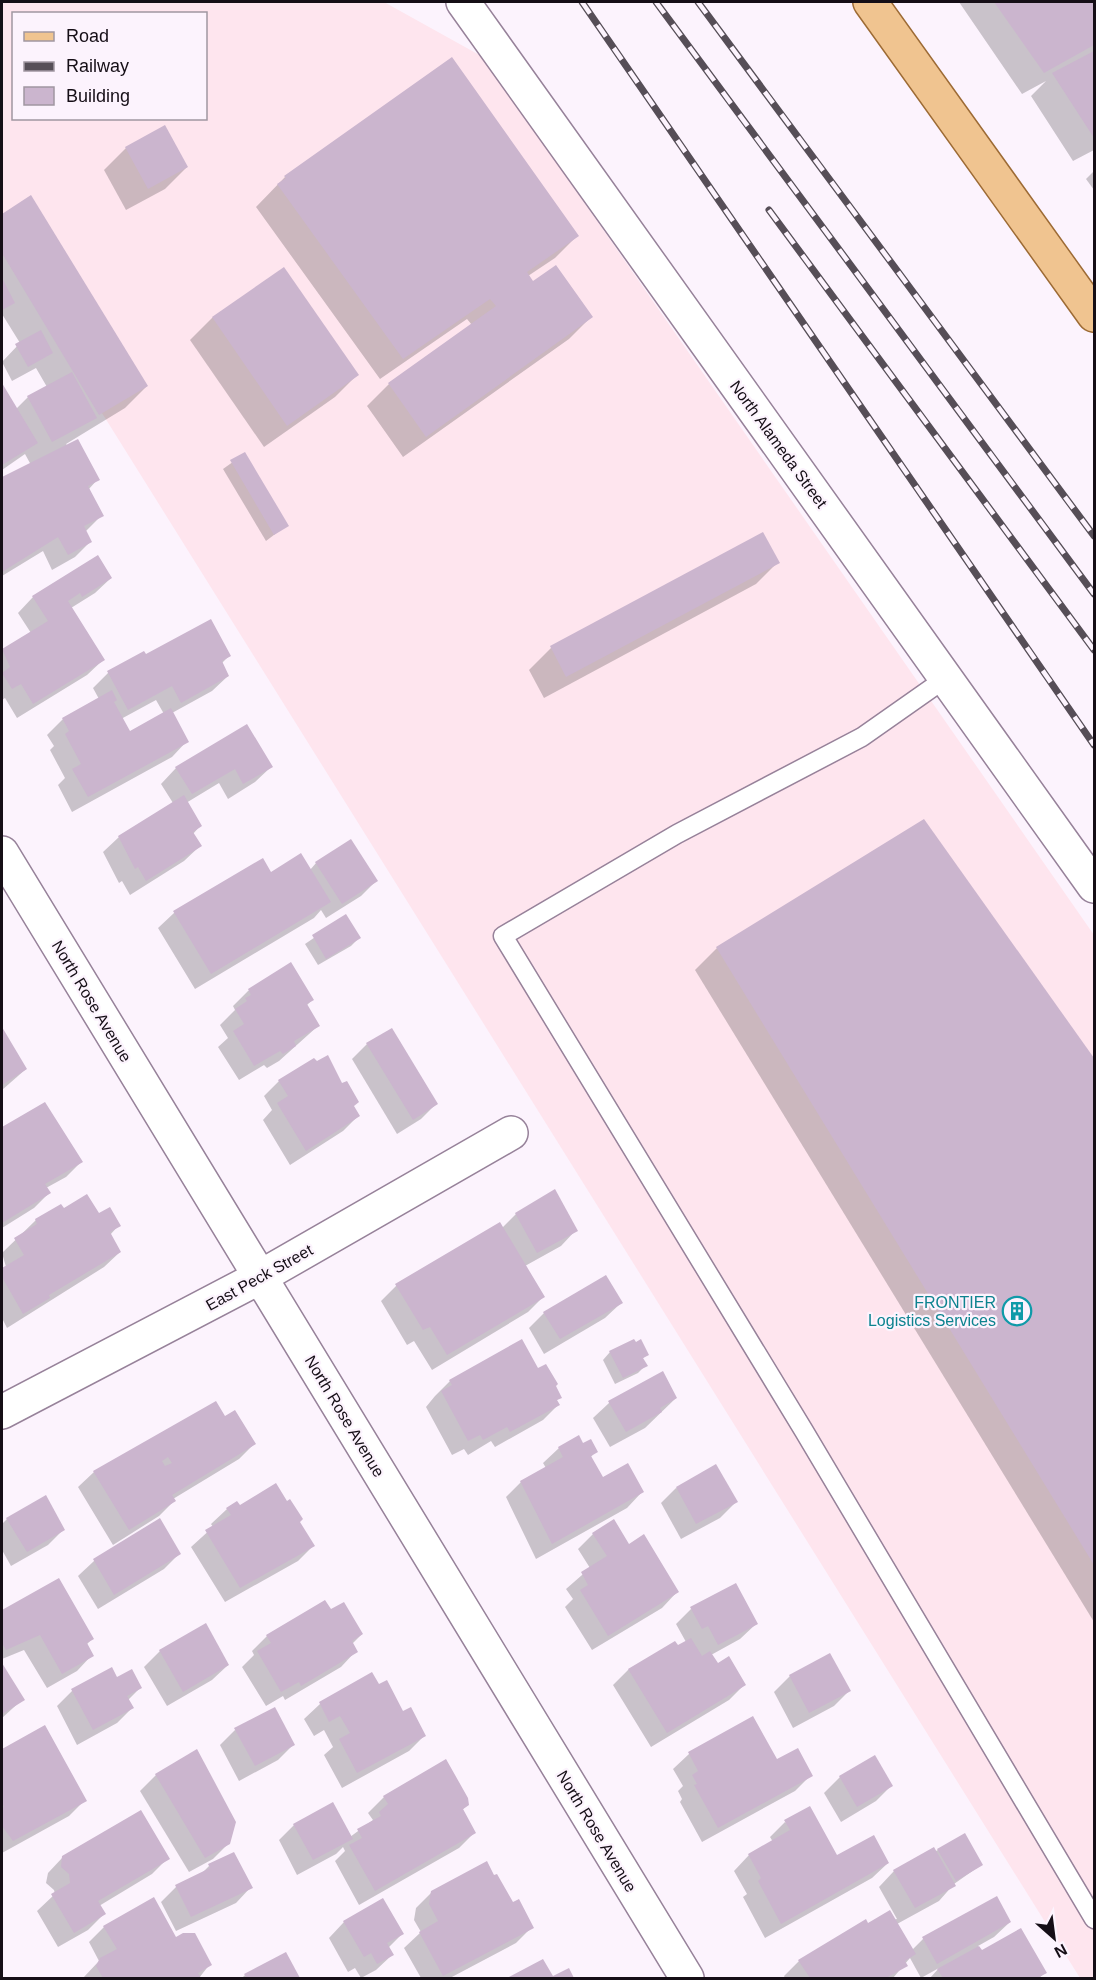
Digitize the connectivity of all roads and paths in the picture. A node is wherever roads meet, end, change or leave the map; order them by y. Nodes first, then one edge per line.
1 (463, 2) edge
2 (870, 2) edge
3 (1095, 315) edge
4 (946, 678) junction
5 (2, 853) edge
6 (1095, 886) edge
7 (511, 1133) dead end
8 (260, 1278) junction
9 (2, 1412) edge
10 (1095, 1919) edge
11 (687, 1978) edge

1 - 4 street, North Alameda Street
2 - 3 main road
4 - 6 street, North Alameda Street
4 - 10 lane
5 - 8 street, North Rose Avenue
7 - 8 street, East Peck Street
8 - 9 street, East Peck Street
8 - 11 street, North Rose Avenue

